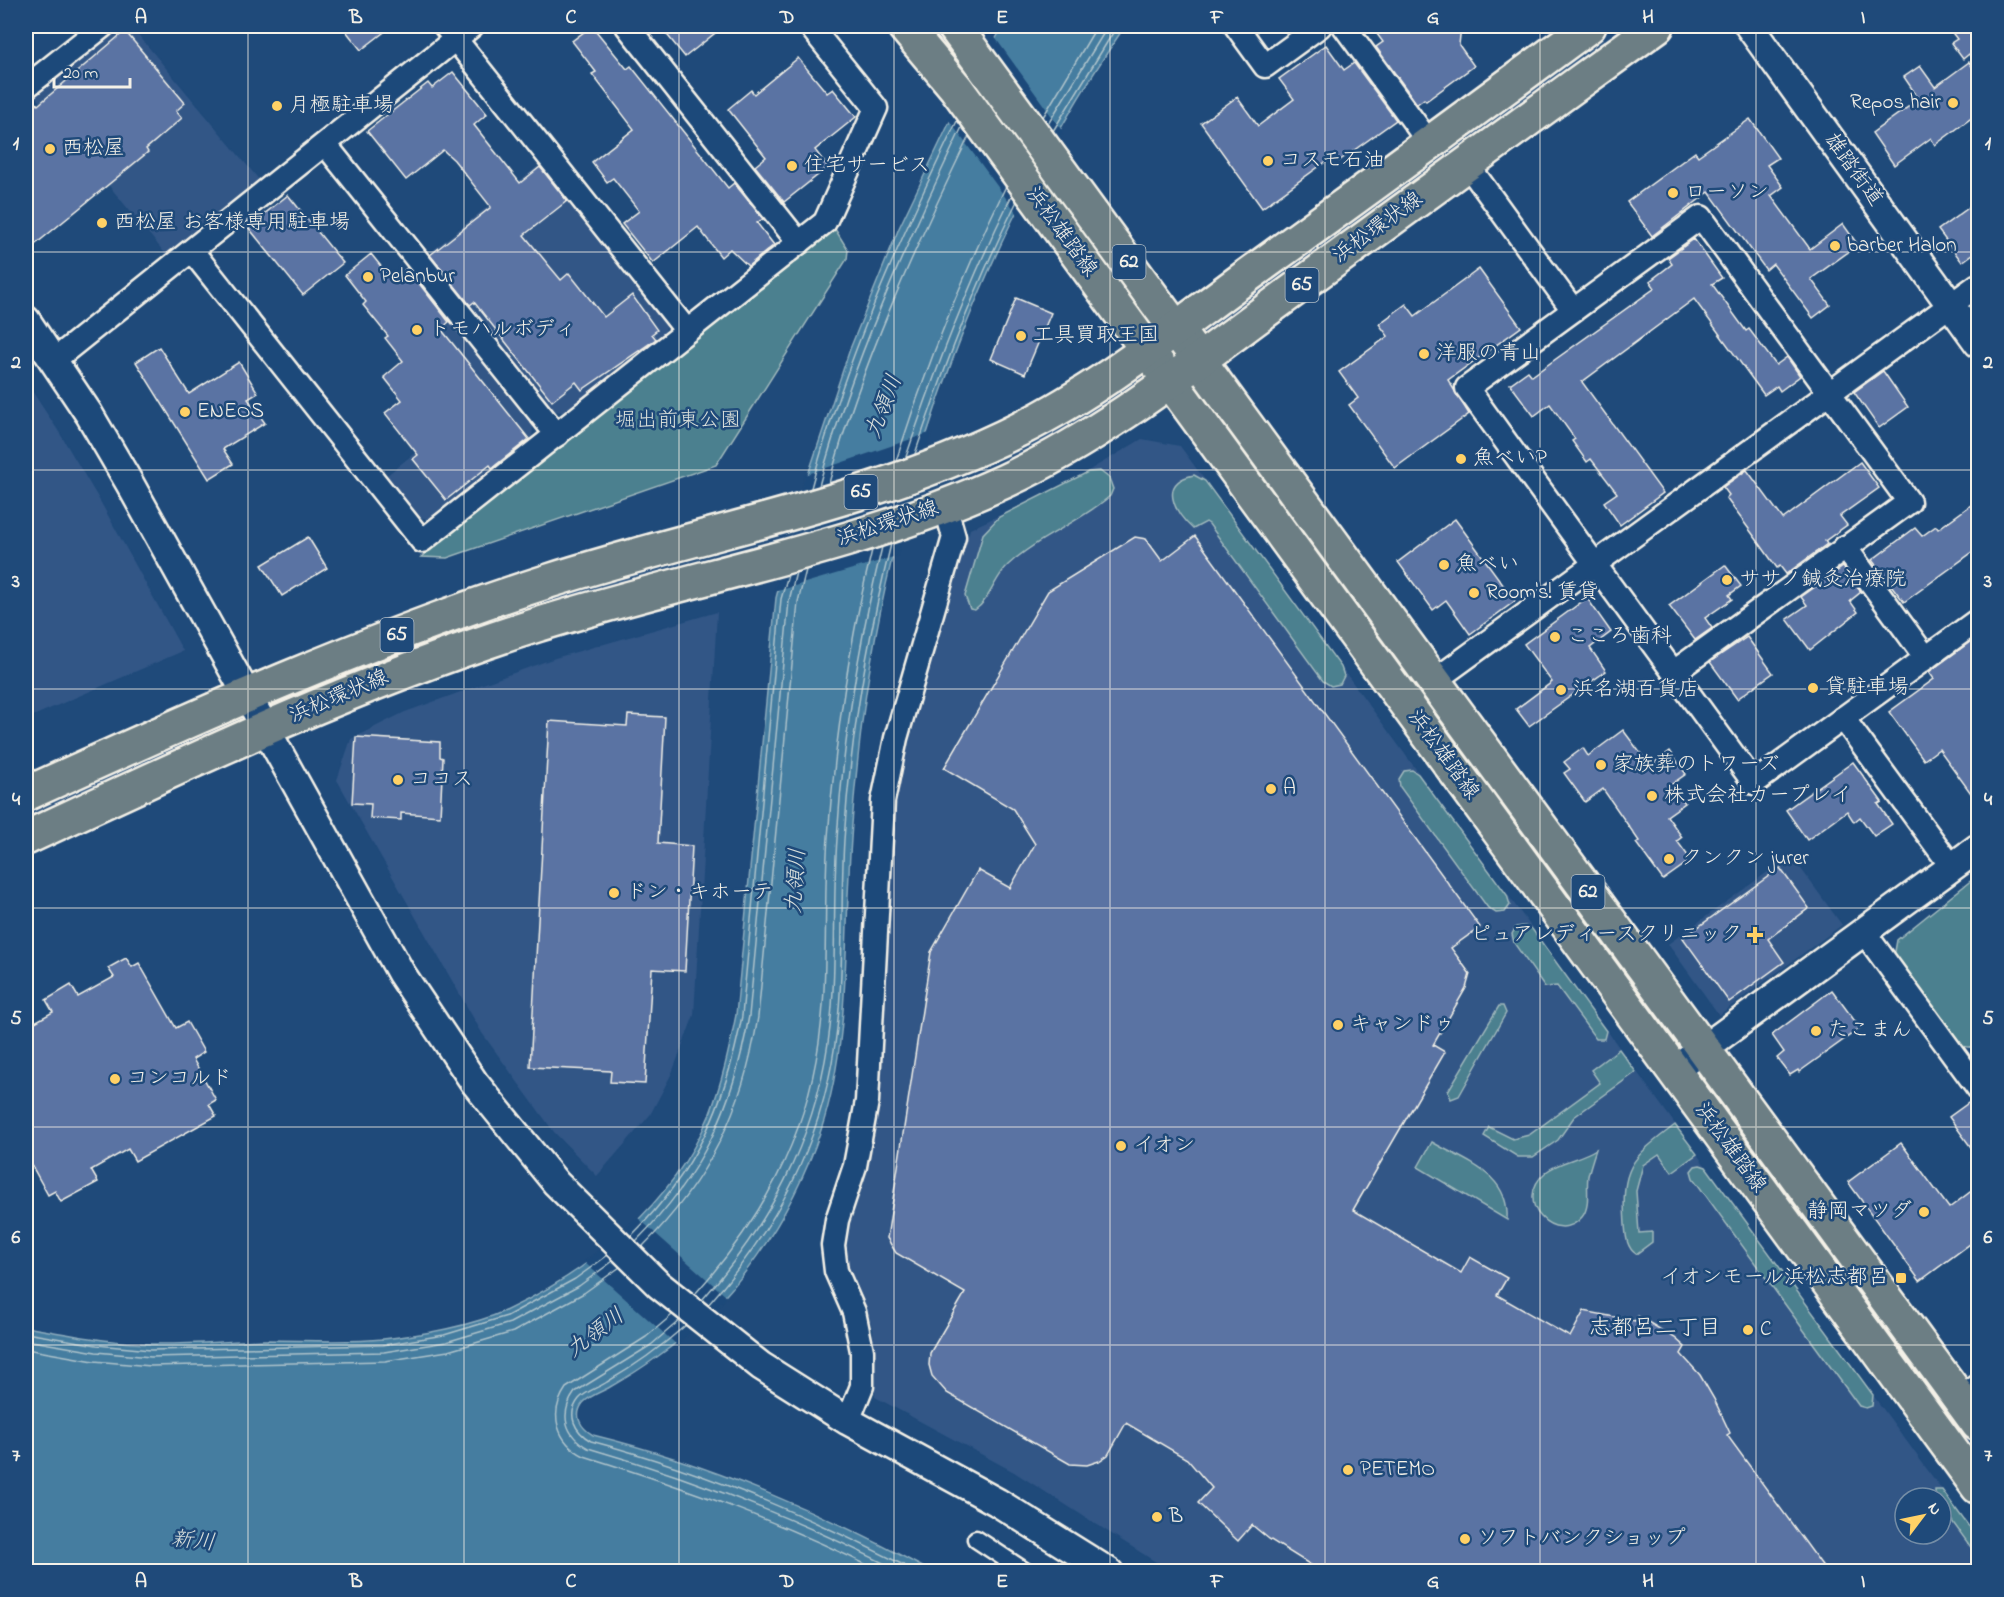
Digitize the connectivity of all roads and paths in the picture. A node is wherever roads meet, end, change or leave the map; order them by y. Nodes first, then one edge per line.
1 (103, 26) edge
2 (627, 26) edge
3 (810, 26) edge
4 (904, 26) edge
5 (954, 26) edge
6 (1236, 26) edge
7 (1320, 26) edge
8 (1344, 26) edge
9 (1589, 26) edge
10 (1657, 26) edge
11 (1749, 26) edge
12 (457, 30) edge
13 (26, 87) edge
14 (325, 144) junction
15 (1430, 144) junction
16 (1467, 164) junction
17 (799, 243) junction
18 (192, 251) junction
19 (1978, 285) edge
20 (1950, 305) junction
21 (1573, 310) junction
22 (26, 320) edge
23 (1176, 328) junction
24 (687, 331) junction
25 (1978, 344) edge
26 (1146, 349) junction
27 (1199, 359) junction
28 (53, 360) junction
29 (1170, 381) junction
30 (1830, 393) junction
31 (556, 435) junction
32 (936, 508) junction
33 (1845, 547) junction
34 (1595, 564) junction
35 (1978, 620) edge
36 (1926, 658) junction
37 (1674, 672) junction
38 (1434, 681) junction
39 (247, 696) junction
40 (1844, 718) junction
41 (265, 728) junction
42 (26, 794) edge
43 (26, 838) edge
44 (1978, 849) edge
45 (1952, 867) junction
46 (1864, 932) junction
47 (1702, 1050) junction
48 (1673, 1071) junction
49 (1976, 1079) edge
50 (1972, 1403) edge
51 (848, 1422) junction
52 (1978, 1487) edge
53 (976, 1539) dead end
54 (1026, 1572) edge
55 (1109, 1572) edge

1 - 13 street
2 - 17 street
3 - 17 street
4 - 26 main road, 浜松雄踏線 / 62
5 - 23 main road, 浜松雄踏線 / 62
6 - 7 street
8 - 15 street
9 - 15 main road, 浜松環状線 / 65
10 - 16 main road, 浜松環状線 / 65
11 - 20 street, 雄踏街道
12 - 14 street
12 - 24 street
14 - 18 street
14 - 31 street
15 - 23 main road, 浜松環状線 / 65
16 - 21 street
16 - 27 main road, 浜松環状線 / 65
17 - 24 street
18 - 28 street
18 - 31 street
19 - 20 street
20 - 25 street, 雄踏街道
20 - 30 street
21 - 30 street
21 - 34 street
22 - 28 street
23 - 26 main road, 浜松環状線 / 65
23 - 27 main road, 浜松雄踏線 / 62
24 - 31 street
26 - 29 main road, 浜松雄踏線 / 62
26 - 39 main road, 浜松環状線 / 65
27 - 29 main road, 浜松環状線 / 65
27 - 38 main road, 浜松雄踏線 / 62
28 - 39 street
29 - 32 main road, 浜松環状線 / 65
29 - 48 main road, 浜松雄踏線 / 62
30 - 33 street
30 - 34 street
32 - 41 main road, 浜松環状線 / 65
32 - 51 street
33 - 36 street
33 - 37 street
34 - 37 street
34 - 38 street
35 - 36 street
36 - 40 street
37 - 40 street
38 - 47 main road, 浜松雄踏線 / 62
39 - 41 street
39 - 42 main road, 浜松環状線 / 65
40 - 45 street
41 - 43 main road, 浜松環状線 / 65
41 - 51 street
44 - 45 street
45 - 46 street
46 - 47 street
46 - 49 street
47 - 48 street
47 - 50 main road, 浜松雄踏線 / 62
48 - 52 main road, 浜松雄踏線 / 62
51 - 55 street
53 - 54 street

